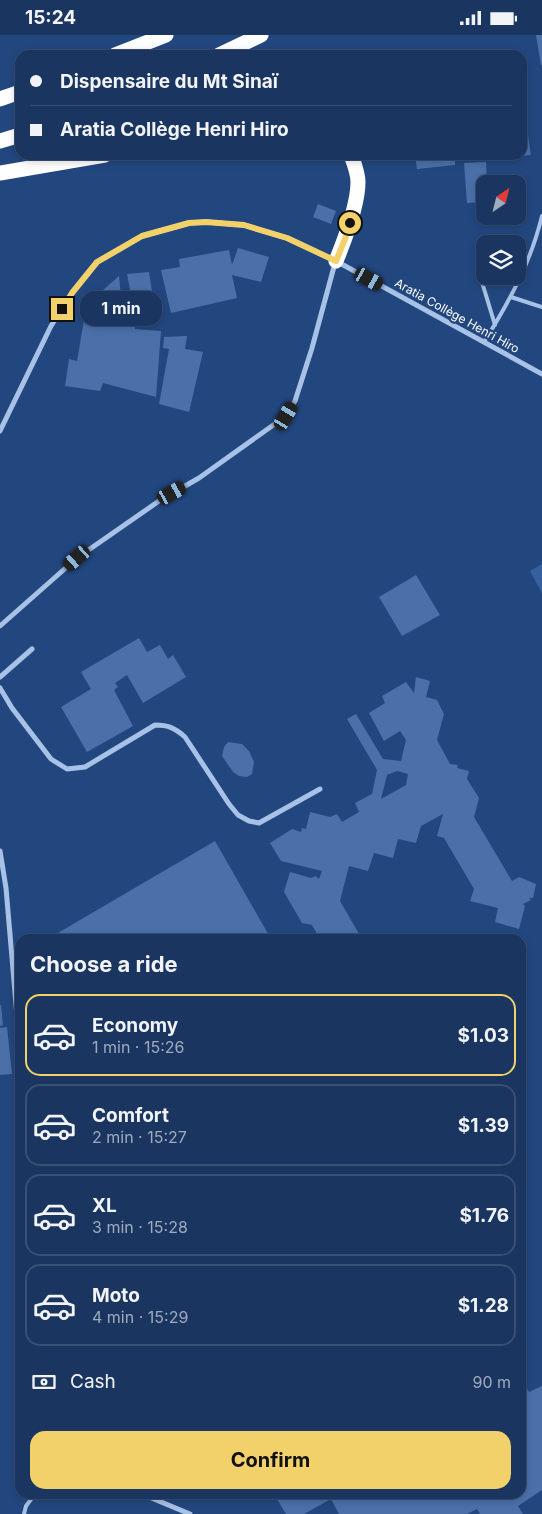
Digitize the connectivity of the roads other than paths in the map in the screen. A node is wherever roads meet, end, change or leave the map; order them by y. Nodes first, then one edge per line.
1 (166, 35) edge
2 (261, 35) edge
3 (128, 50) edge
4 (230, 50) edge
5 (15, 94) edge
6 (0, 99) edge
7 (15, 136) edge
8 (0, 141) edge
9 (76, 160) edge
10 (352, 160) edge
11 (0, 173) edge
12 (542, 216) edge
13 (336, 261) junction
14 (484, 285) edge
15 (511, 297) junction
16 (542, 307) edge
17 (495, 325) junction
18 (484, 342) junction
19 (542, 374) edge
20 (0, 431) edge
21 (0, 626) edge
22 (32, 649) dead end
23 (0, 677) edge
24 (0, 688) edge
25 (320, 789) dead end
26 (0, 851) edge
27 (15, 993) edge
28 (32, 1499) edge
29 (154, 1499) edge
30 (24, 1514) edge
31 (190, 1514) edge

1 - 3 highway
2 - 4 highway
5 - 6 highway
7 - 8 highway
9 - 11 highway
10 - 13 highway
12 - 15 lane
13 - 18 street, Aratia Collège Henri Hiro
13 - 20 street, Aratia Collège Henri Hiro
13 - 21 street
14 - 17 lane
15 - 16 lane
15 - 17 lane
17 - 18 lane
18 - 19 street, Aratia Collège Henri Hiro
22 - 23 street
24 - 25 street
26 - 27 street
28 - 30 lane
29 - 31 street

